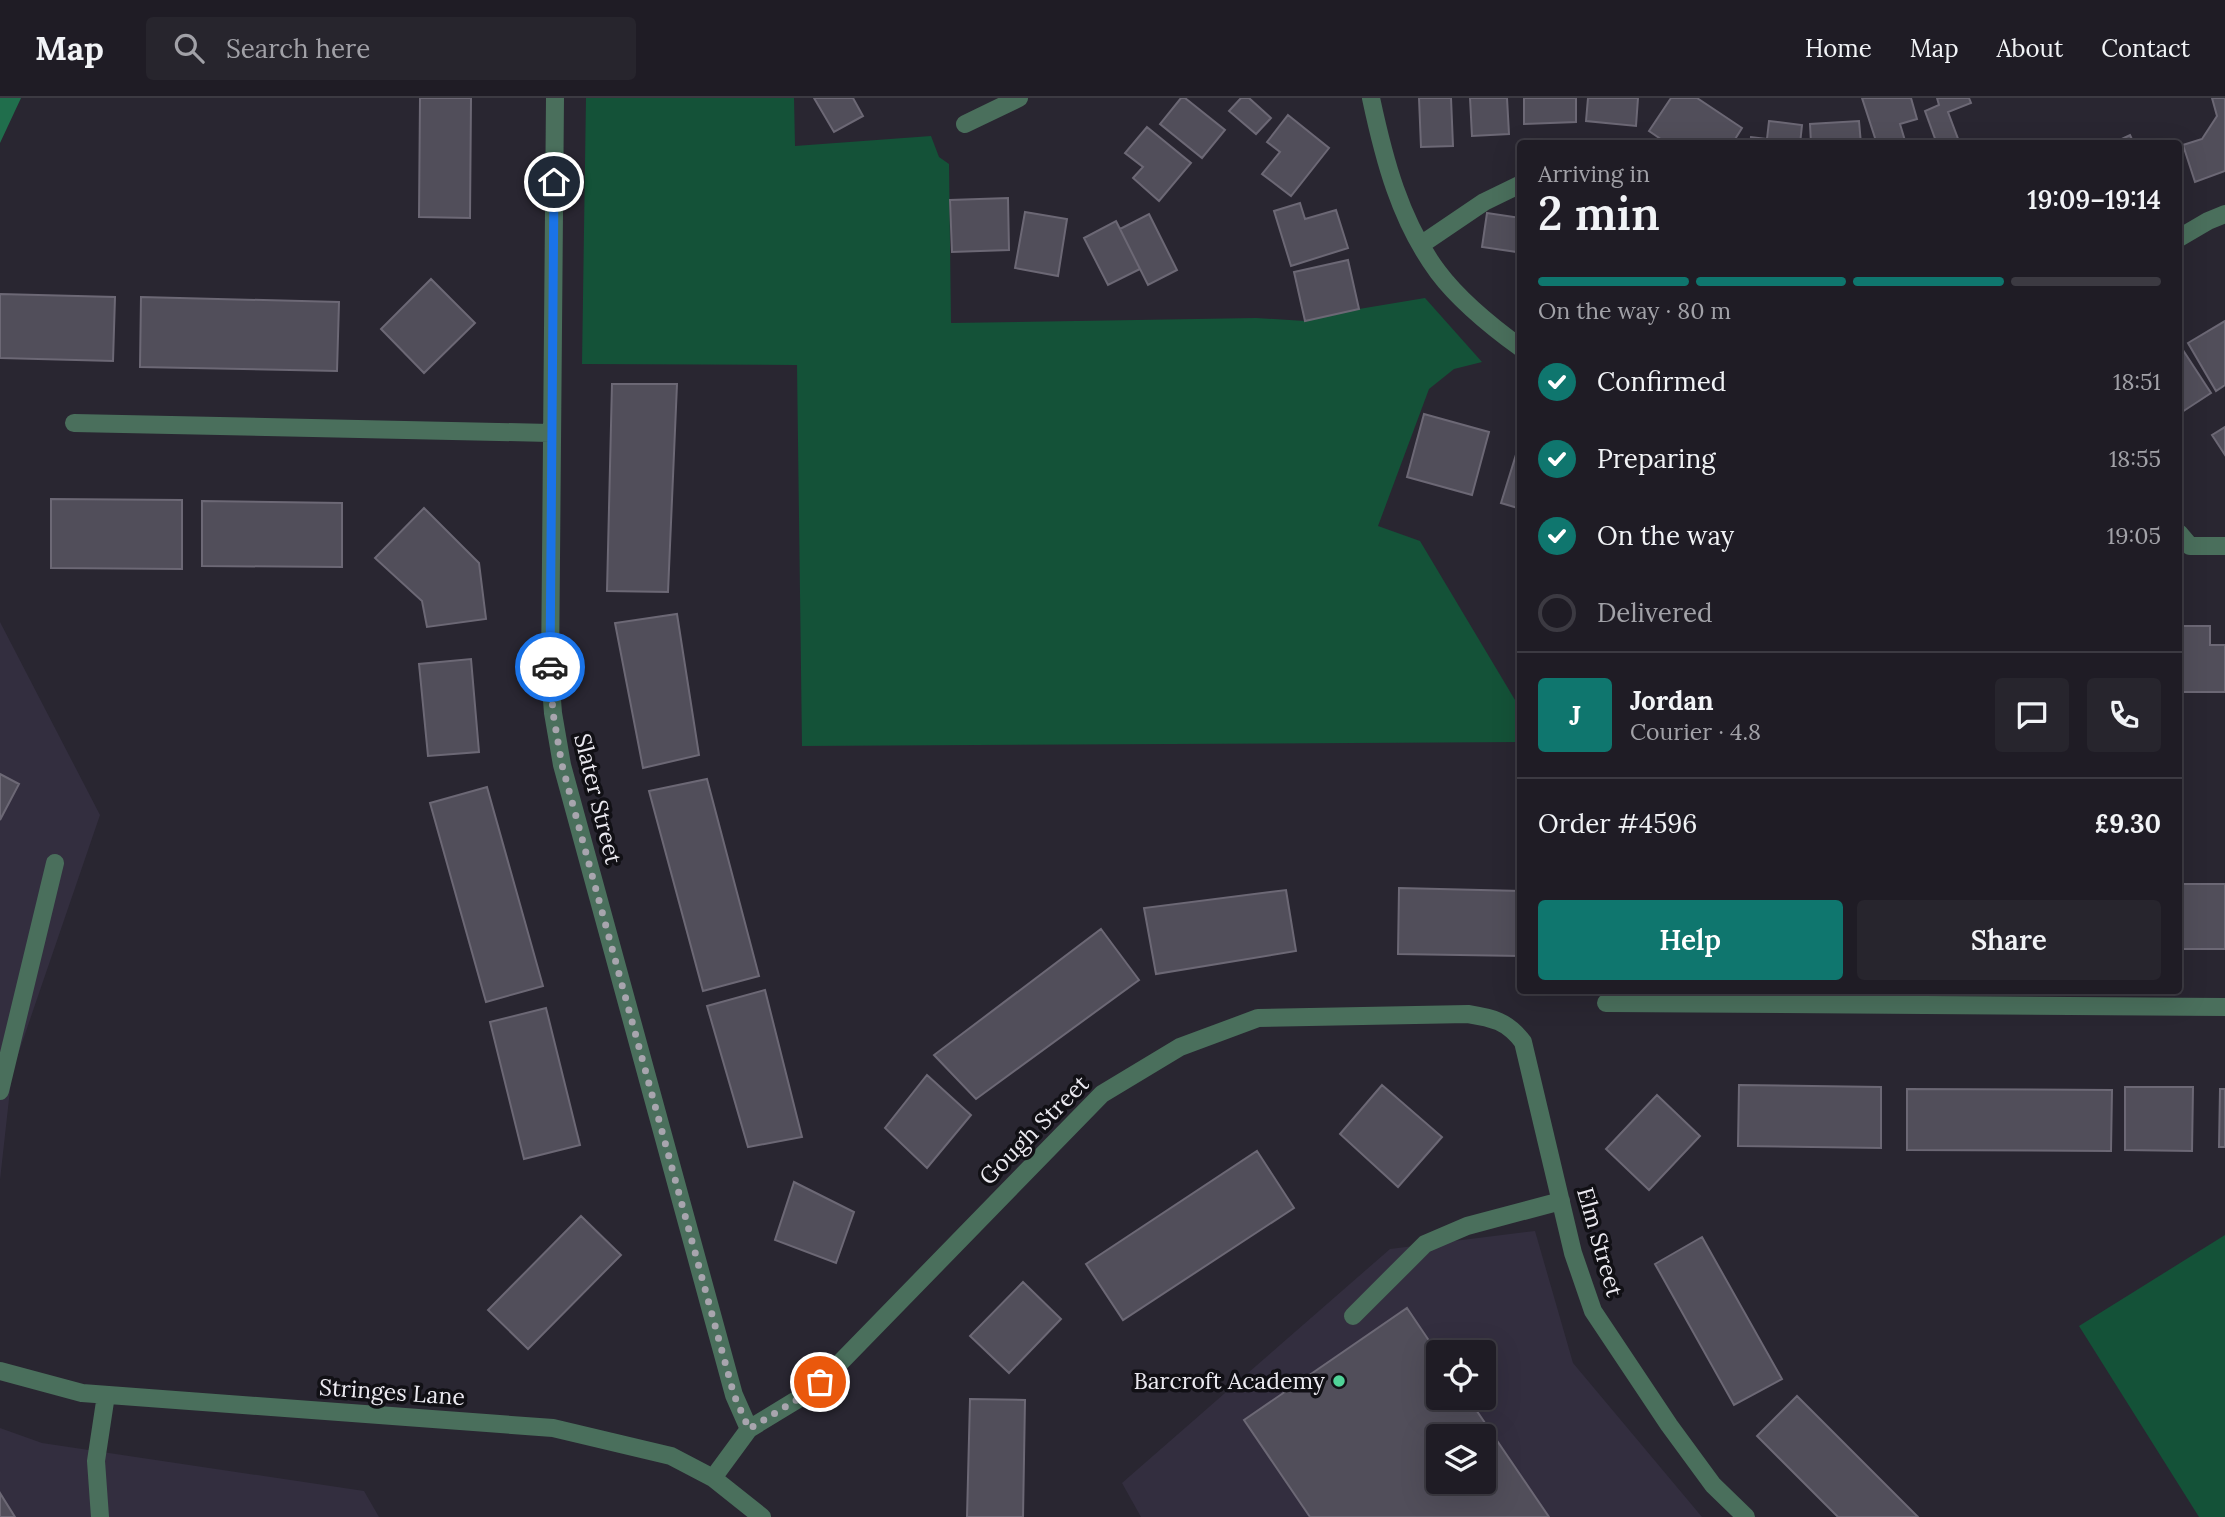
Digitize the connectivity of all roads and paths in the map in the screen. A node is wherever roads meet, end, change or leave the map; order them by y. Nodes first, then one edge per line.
1 (555, 98) edge
2 (1019, 98) edge
3 (1371, 98) edge
4 (965, 124) dead end
5 (1517, 186) edge
6 (2225, 214) edge
7 (2182, 237) edge
8 (1422, 244) junction
9 (1517, 345) edge
10 (74, 423) dead end
11 (550, 433) junction
12 (2182, 537) edge
13 (2225, 546) edge
14 (55, 863) dead end
15 (1640, 997) edge
16 (1606, 1003) dead end
17 (2225, 1007) edge
18 (1468, 1014) joint
19 (6, 1037) edge
20 (0, 1091) edge
21 (1561, 1201) junction
22 (1353, 1316) dead end
23 (0, 1371) edge
24 (106, 1395) junction
25 (749, 1429) junction
26 (713, 1478) junction
27 (100, 1517) edge
28 (762, 1517) edge
29 (1746, 1517) edge

1 - 11 street, Slater Street
2 - 4 street
3 - 8 street
5 - 8 street
6 - 7 street
8 - 9 street
10 - 11 street
11 - 25 street, Slater Street
12 - 13 street
14 - 19 street
15 - 16 street
15 - 17 street
18 - 21 street, Elm Street
18 - 25 street, Gough Street
19 - 20 street
21 - 22 street
21 - 29 street, Elm Street
23 - 24 street, Stringes Lane
24 - 26 street, Stringes Lane
24 - 27 street
25 - 26 street
26 - 28 street, Stringes Lane

